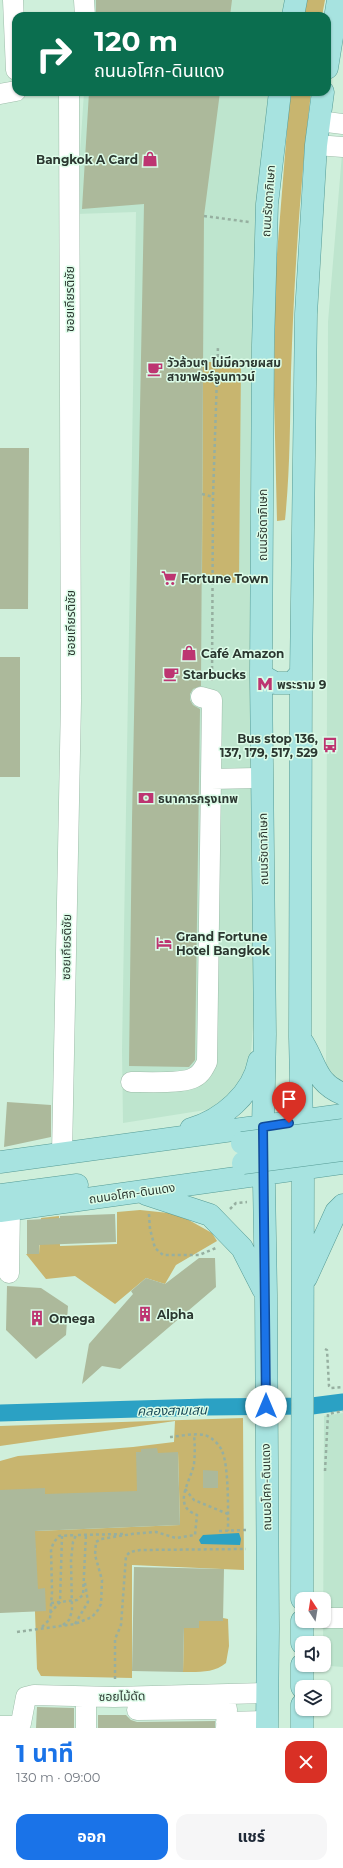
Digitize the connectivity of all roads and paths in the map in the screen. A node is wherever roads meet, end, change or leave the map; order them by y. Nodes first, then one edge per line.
1 (13, 0) edge
2 (84, 0) edge
3 (296, 0) edge
4 (338, 0) edge
5 (14, 12) edge
6 (85, 12) edge
7 (294, 12) edge
8 (331, 43) edge
9 (12, 92) edge
10 (0, 94) edge
11 (69, 96) edge
12 (280, 96) edge
13 (322, 96) edge
14 (319, 121) junction
15 (343, 124) edge
16 (316, 145) junction
17 (343, 147) edge
18 (204, 216) dead end
19 (243, 221) dead end
20 (218, 346) dead end
21 (202, 494) dead end
22 (213, 497) junction
23 (202, 654) dead end
24 (212, 657) junction
25 (301, 673) junction
26 (261, 675) junction
27 (207, 699) joint
28 (262, 778) junction
29 (211, 779) junction
30 (265, 1034) junction
31 (300, 1037) junction
32 (131, 1082) dead end
33 (343, 1094) edge
34 (343, 1115) edge
35 (302, 1121) junction
36 (263, 1127) junction
37 (343, 1130) edge
38 (153, 1141) junction
39 (343, 1150) edge
40 (242, 1153) junction
41 (62, 1154) junction
42 (0, 1162) edge
43 (343, 1163) edge
44 (304, 1169) junction
45 (264, 1174) junction
46 (0, 1175) edge
47 (144, 1199) junction
48 (250, 1202) dead end
49 (3, 1205) edge
50 (343, 1205) edge
51 (227, 1212) dead end
52 (218, 1247) dead end
53 (9, 1273) dead end
54 (304, 1282) junction
55 (266, 1294) junction
56 (326, 1367) dead end
57 (343, 1387) edge
58 (343, 1411) edge
59 (194, 1435) junction
60 (170, 1437) dead end
61 (325, 1456) dead end
62 (184, 1489) junction
63 (228, 1514) junction
64 (246, 1530) dead end
65 (219, 1531) dead end
66 (228, 1531) junction
67 (86, 1534) junction
68 (132, 1534) junction
69 (76, 1535) junction
70 (62, 1536) junction
71 (246, 1549) dead end
72 (84, 1579) junction
73 (302, 1592) edge
74 (72, 1601) junction
75 (60, 1602) junction
76 (51, 1603) junction
77 (50, 1613) junction
78 (331, 1618) edge
79 (343, 1618) edge
80 (75, 1624) junction
81 (62, 1626) junction
82 (42, 1627) junction
83 (17, 1632) dead end
84 (114, 1681) dead end
85 (267, 1693) junction
86 (86, 1697) junction
87 (136, 1710) dead end
88 (302, 1716) edge
89 (267, 1724) edge
90 (226, 1725) edge
91 (0, 1726) edge
92 (86, 1728) edge
93 (302, 1728) edge

1 - 5 street
2 - 6 street
3 - 7 main road
4 - 8 main road
9 - 10 street
11 - 41 street, ซอยเกียรติชัย
12 - 26 main road, ถนนรัชดาภิเษก
13 - 14 main road
14 - 15 street
14 - 16 main road
16 - 17 street
16 - 25 main road
18 - 19 path
20 - 22 path
21 - 22 path
22 - 24 path
23 - 24 path
24 - 27 path
25 - 26 main road
25 - 31 main road
26 - 28 main road, ถนนรัชดาภิเษก
27 - 29 street
28 - 29 street
28 - 30 main road, ถนนรัชดาภิเษก
29 - 32 street
30 - 36 main road, ถนนรัชดาภิเษก
30 - 38 main road
31 - 33 main road
31 - 35 main road
34 - 35 main road
35 - 36 main road
35 - 44 main road
36 - 38 main road
36 - 45 main road, ถนนอโศก-ดินแดง
37 - 40 main road, bridge
38 - 41 main road
39 - 40 main road, bridge
40 - 46 main road
40 - 49 main road, ถนนอโศก-ดินแดง
41 - 42 main road
43 - 44 main road, ถนนอโศก-ดินแดง
44 - 45 main road, ถนนอโศก-ดินแดง
44 - 54 main road
45 - 47 main road, ถนนอโศก-ดินแดง
45 - 55 main road, ถนนอโศก-ดินแดง
47 - 49 main road, ถนนอโศก-ดินแดง
47 - 52 path
47 - 55 main road
48 - 51 path
49 - 53 street
50 - 54 main road
54 - 73 main road
55 - 85 main road, ถนนอโศก-ดินแดง
56 - 57 path
58 - 61 path
59 - 60 path
59 - 62 path
59 - 63 path
62 - 63 path
62 - 68 path
63 - 66 path
64 - 66 path
65 - 66 path
67 - 68 path
67 - 69 path
67 - 72 path
68 - 80 path
69 - 70 path
69 - 74 path
70 - 75 path
70 - 76 path
71 - 84 path
72 - 74 path
72 - 80 path
74 - 75 path
74 - 81 path
75 - 76 path
75 - 77 path
76 - 77 path
77 - 82 path
78 - 79 street
80 - 81 path
81 - 82 path
82 - 83 path
85 - 86 street, ซอยไม้ดัด
85 - 89 main road, ถนนอโศก-ดินแดง
86 - 91 street, ซอยไม้ดัด
86 - 92 street
87 - 90 street
88 - 93 main road
89 - 90 street

